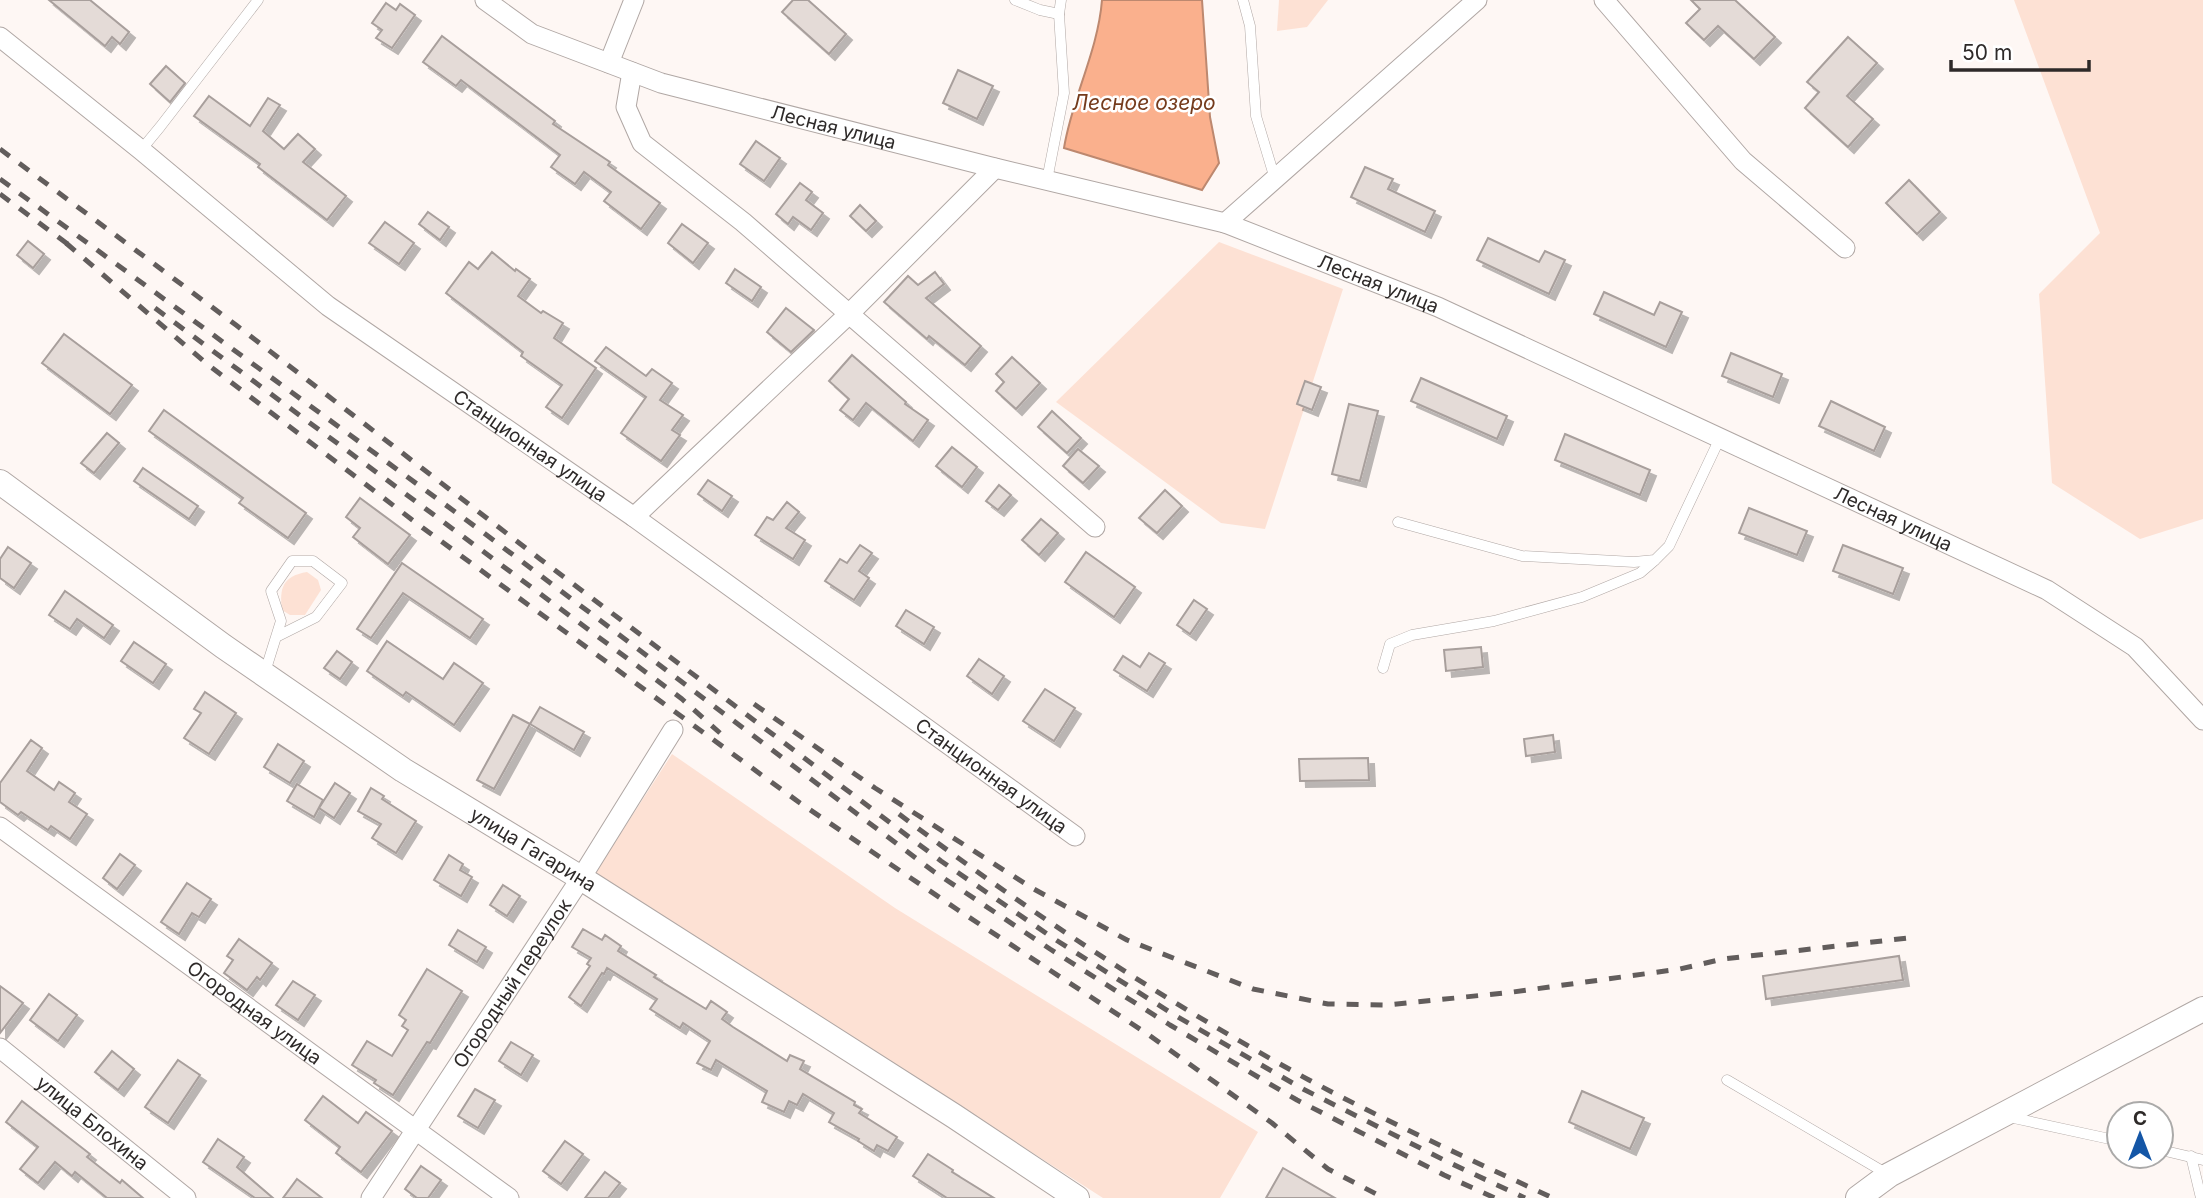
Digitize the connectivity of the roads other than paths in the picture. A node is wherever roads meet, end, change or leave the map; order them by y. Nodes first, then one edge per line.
1 (258, 0) edge
2 (485, 0) edge
3 (634, 0) edge
4 (1015, 0) edge
5 (1060, 0) edge
6 (1243, 0) edge
7 (1476, 0) edge
8 (1604, 0) edge
9 (1059, 14) junction
10 (0, 37) edge
11 (610, 63) junction
12 (632, 72) junction
13 (141, 150) junction
14 (995, 168) junction
15 (1275, 179) junction
16 (1047, 180) junction
17 (1225, 223) junction
18 (1845, 248) dead end
19 (849, 314) junction
20 (1720, 438) junction
21 (0, 482) edge
22 (634, 517) junction
23 (1398, 522) dead end
24 (1095, 527) dead end
25 (1655, 560) junction
26 (276, 637) junction
27 (1383, 668) dead end
28 (264, 674) junction
29 (2203, 720) edge
30 (673, 730) dead end
31 (0, 827) edge
32 (1075, 836) dead end
33 (581, 878) junction
34 (2203, 1009) edge
35 (0, 1048) edge
36 (1727, 1080) dead end
37 (2002, 1116) junction
38 (415, 1131) junction
39 (2105, 1137) edge
40 (2175, 1153) edge
41 (2191, 1156) junction
42 (2203, 1160) edge
43 (1889, 1175) junction
44 (186, 1198) edge
45 (371, 1198) edge
46 (509, 1198) edge
47 (1077, 1198) edge
48 (1858, 1198) edge
49 (2201, 1198) edge

1 - 13 lane
2 - 11 street, Лесная улица
3 - 11 street
4 - 9 lane
5 - 9 lane
6 - 15 lane
7 - 15 street
8 - 18 street
9 - 16 lane
10 - 13 street, Станционная улица
11 - 12 street, Лесная улица
12 - 14 street, Лесная улица
12 - 19 street
13 - 22 street, Станционная улица
14 - 16 street, Лесная улица
14 - 19 street
15 - 17 street
16 - 17 street, Лесная улица
17 - 20 street, Лесная улица
19 - 22 street
19 - 24 street
20 - 25 lane
20 - 29 street, Лесная улица
21 - 28 street, улица Гагарина
22 - 32 street, Станционная улица
23 - 25 lane
25 - 27 lane
26 - 26 lane
26 - 28 lane
28 - 33 street, улица Гагарина
30 - 33 street, Огородный переулок
31 - 38 street, Огородная улица
33 - 38 street, Огородный переулок
33 - 47 street, улица Гагарина
34 - 37 street
35 - 44 street, улица Блохина
36 - 43 lane
37 - 39 lane
37 - 43 street
38 - 45 street, Огородный переулок
38 - 46 street, Огородная улица
40 - 41 lane
41 - 42 lane
41 - 49 lane
43 - 48 street

